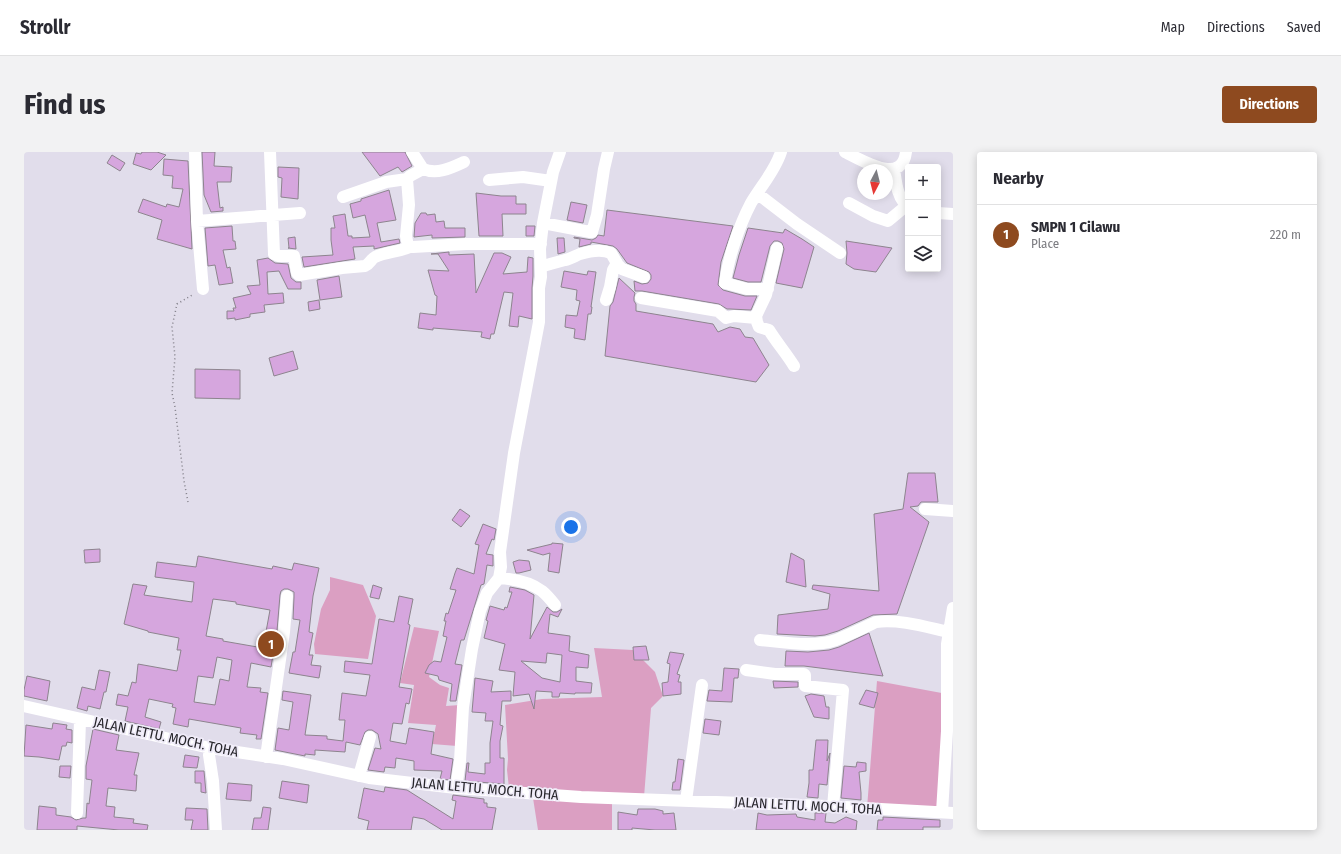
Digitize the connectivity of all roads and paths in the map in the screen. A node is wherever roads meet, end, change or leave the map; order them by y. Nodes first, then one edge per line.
1 (195, 152) edge
2 (270, 152) edge
3 (412, 152) edge
4 (560, 152) edge
5 (608, 152) edge
6 (781, 152) edge
7 (845, 152) edge
8 (906, 152) edge
9 (464, 162) dead end
10 (423, 169) junction
11 (894, 169) junction
12 (407, 179) junction
13 (489, 180) dead end
14 (552, 182) junction
15 (758, 194) junction
16 (343, 197) dead end
17 (849, 203) dead end
18 (905, 203) edge
19 (905, 208) edge
20 (300, 213) dead end
21 (941, 213) edge
22 (272, 214) junction
23 (953, 214) edge
24 (197, 222) junction
25 (543, 223) junction
26 (541, 244) junction
27 (410, 247) junction
28 (777, 248) dead end
29 (840, 253) dead end
30 (617, 263) junction
31 (541, 267) junction
32 (644, 277) dead end
33 (203, 289) joint
34 (768, 289) junction
35 (641, 298) dead end
36 (606, 300) dead end
37 (756, 318) junction
38 (794, 366) dead end
39 (188, 502) dead end
40 (925, 509) dead end
41 (953, 511) edge
42 (499, 578) junction
43 (287, 596) dead end
44 (555, 605) dead end
45 (953, 608) edge
46 (949, 632) junction
47 (760, 640) dead end
48 (746, 670) dead end
49 (702, 685) dead end
50 (24, 706) edge
51 (80, 720) junction
52 (370, 738) dead end
53 (210, 748) junction
54 (266, 757) junction
55 (359, 776) junction
56 (456, 788) junction
57 (686, 801) junction
58 (833, 807) junction
59 (77, 813) dead end
60 (948, 813) edge
61 (216, 830) edge

1 - 24 street
2 - 22 street
3 - 10 street
4 - 14 street
5 - 25 street
6 - 15 street
7 - 11 street
8 - 11 street
9 - 10 street
10 - 12 street
11 - 18 street
12 - 16 street
12 - 27 street
13 - 14 street
14 - 25 street
15 - 29 street
15 - 34 street
17 - 19 street
20 - 22 street
21 - 23 street
22 - 24 street
22 - 27 street
24 - 33 street
25 - 26 street
26 - 27 street
26 - 31 street
28 - 34 street
30 - 31 street
30 - 32 street
30 - 36 street
31 - 42 street
33 - 39 path
34 - 37 street
35 - 37 street
37 - 38 street
40 - 41 street
42 - 44 street
42 - 56 street
43 - 54 street
45 - 46 street
46 - 47 street
46 - 60 street
48 - 58 street
49 - 57 street
50 - 51 street, JALAN LETTU. MOCH. TOHA
51 - 53 street, JALAN LETTU. MOCH. TOHA
51 - 59 street
52 - 55 street
53 - 54 street, JALAN LETTU. MOCH. TOHA
53 - 61 street
54 - 55 street, JALAN LETTU. MOCH. TOHA
55 - 56 street, JALAN LETTU. MOCH. TOHA
56 - 57 street, JALAN LETTU. MOCH. TOHA
57 - 58 street, JALAN LETTU. MOCH. TOHA
58 - 60 street, JALAN LETTU. MOCH. TOHA

